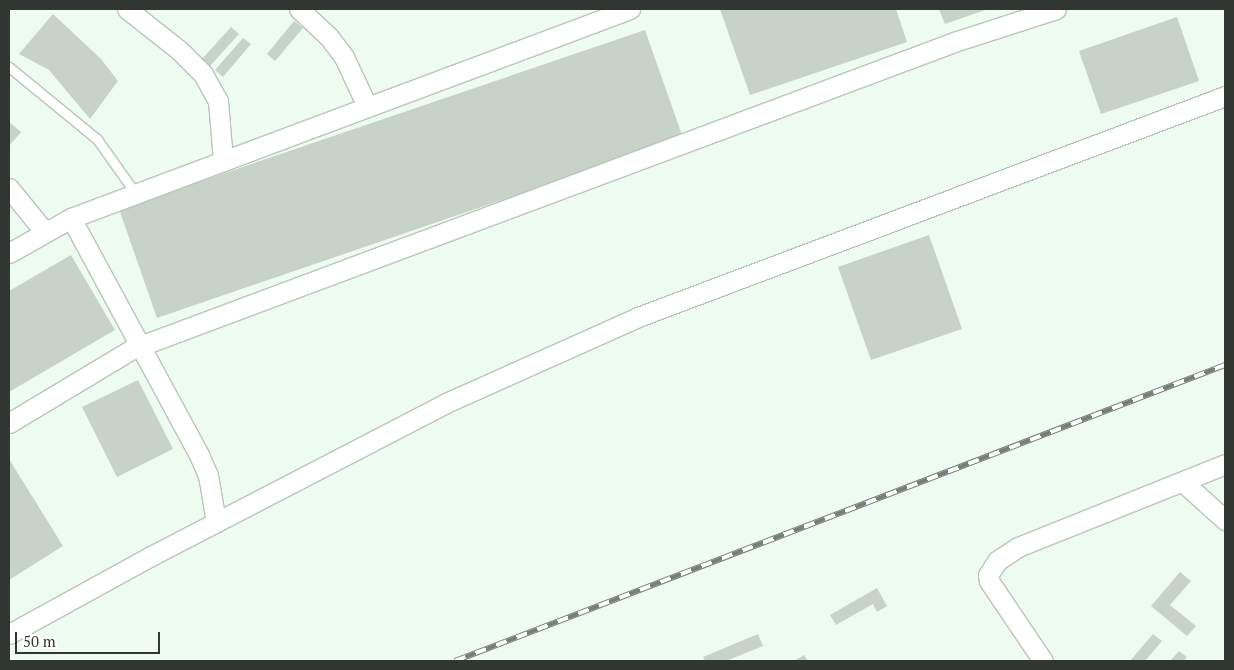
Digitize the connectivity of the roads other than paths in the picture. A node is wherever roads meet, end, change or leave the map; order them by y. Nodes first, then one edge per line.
1 (127, 9) edge
2 (299, 9) edge
3 (630, 9) edge
4 (1056, 9) edge
5 (9, 67) edge
6 (1225, 96) edge
7 (367, 106) junction
8 (222, 161) junction
9 (9, 188) edge
10 (136, 194) junction
11 (71, 218) junction
12 (44, 232) junction
13 (9, 253) edge
14 (139, 347) junction
15 (9, 423) edge
16 (1225, 464) edge
17 (1183, 482) junction
18 (1225, 520) edge
19 (216, 522) junction
20 (9, 634) edge
21 (1043, 661) edge

1 - 8 street
2 - 7 street
3 - 7 street
4 - 14 street
5 - 10 lane
6 - 19 street
7 - 8 street
8 - 10 street
9 - 12 street
10 - 11 street
11 - 12 street
11 - 14 street
12 - 13 street
14 - 15 street
14 - 19 street
16 - 17 street
17 - 18 street
17 - 21 street
19 - 20 street

